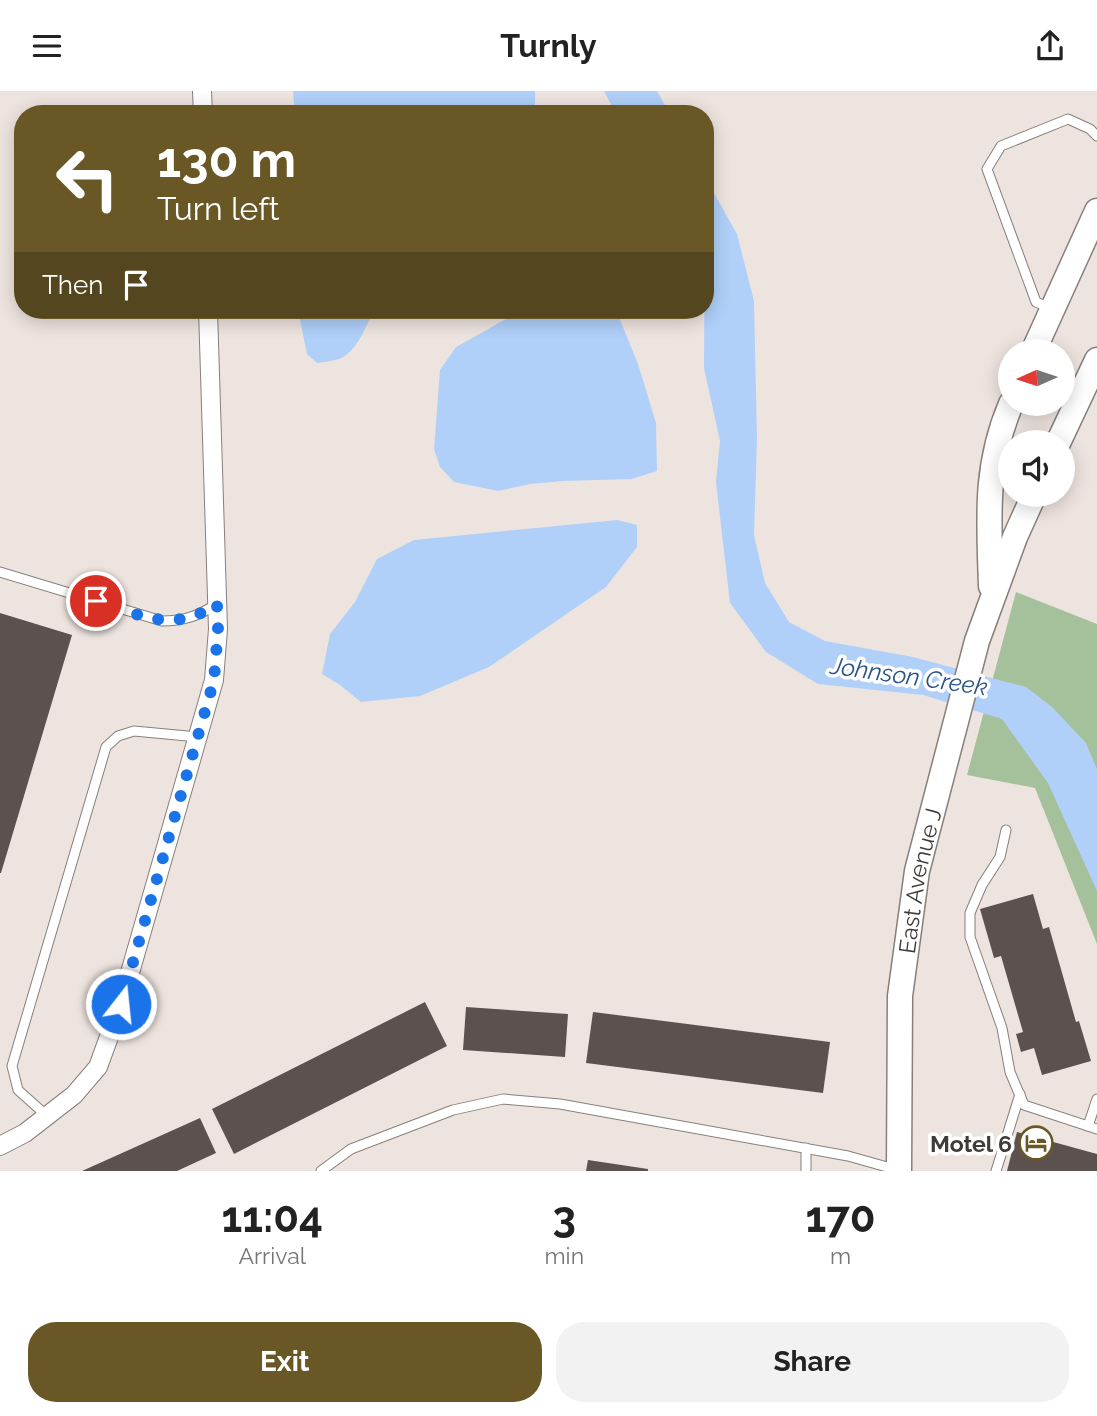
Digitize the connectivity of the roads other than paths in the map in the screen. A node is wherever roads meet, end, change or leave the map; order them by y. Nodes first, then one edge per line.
1 (1097, 137) edge
2 (1097, 211) edge
3 (1052, 309) junction
4 (208, 319) edge
5 (1039, 339) edge
6 (1095, 369) edge
7 (1006, 417) edge
8 (1064, 430) edge
9 (1029, 507) edge
10 (0, 572) edge
11 (991, 597) junction
12 (217, 604) junction
13 (198, 737) junction
14 (1006, 830) dead end
15 (1020, 1094) junction
16 (1097, 1099) edge
17 (47, 1116) junction
18 (1092, 1127) edge
19 (0, 1146) edge
20 (806, 1148) junction
21 (321, 1171) edge
22 (806, 1171) edge
23 (899, 1171) edge
24 (996, 1171) edge

1 - 3 lane
2 - 3 street
3 - 5 street
4 - 12 street
6 - 8 street
7 - 11 street, East Avenue J
9 - 11 street, East Avenue J
10 - 12 lane
11 - 23 street, East Avenue J
12 - 13 street
13 - 17 street
13 - 17 lane
14 - 15 lane
15 - 18 lane
15 - 24 lane
16 - 18 lane
17 - 19 street
20 - 21 lane
20 - 22 lane
20 - 23 lane

